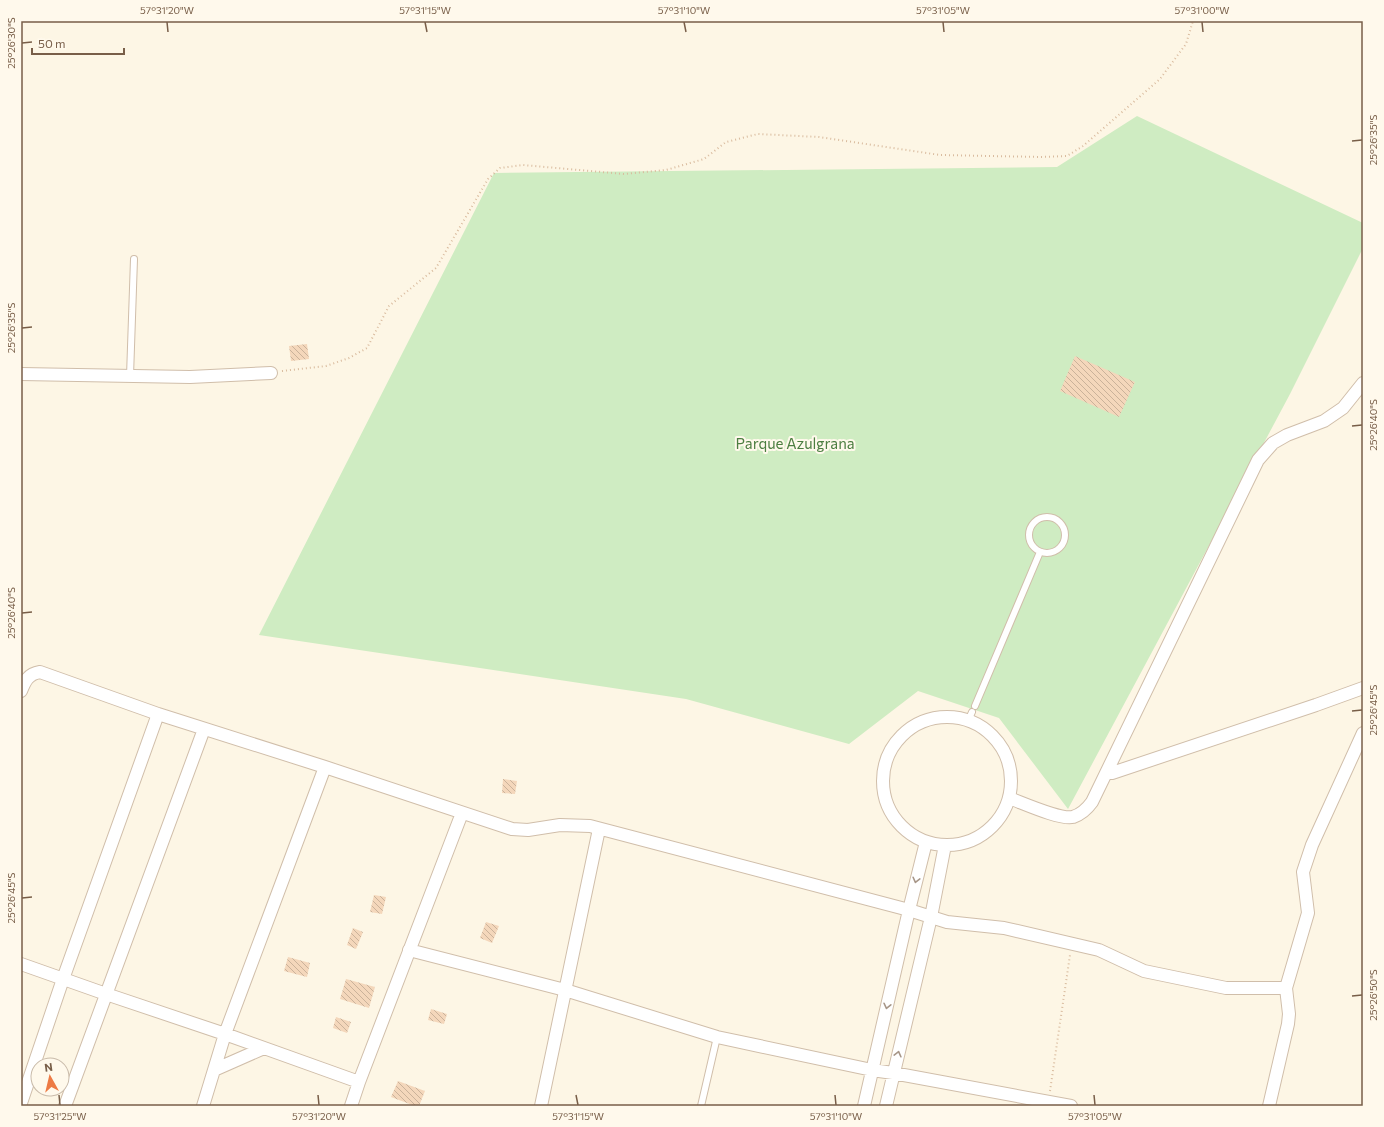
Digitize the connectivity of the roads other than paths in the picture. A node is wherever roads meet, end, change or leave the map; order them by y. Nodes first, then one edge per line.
1 (134, 259) dead end
2 (271, 373) road end
3 (21, 374) edge
4 (130, 376) junction
5 (1363, 383) edge
6 (1040, 552) junction
7 (1363, 688) edge
8 (21, 691) edge
9 (975, 706) dead end
10 (158, 714) junction
11 (204, 729) junction
12 (1363, 733) edge
13 (326, 767) junction
14 (1106, 773) junction
15 (1009, 798) junction
16 (462, 813) junction
17 (599, 829) junction
18 (926, 842) junction
19 (944, 845) junction
20 (909, 910) junction
21 (931, 917) junction
22 (410, 950) junction
23 (21, 964) edge
24 (64, 979) junction
25 (1286, 988) junction
26 (565, 990) junction
27 (106, 994) junction
28 (226, 1034) junction
29 (717, 1037) junction
30 (264, 1048) junction
31 (214, 1070) junction
32 (872, 1070) junction
33 (893, 1073) junction
34 (359, 1082) junction
35 (21, 1103) edge
36 (1048, 1104) edge
37 (65, 1106) edge
38 (203, 1106) edge
39 (351, 1106) edge
40 (541, 1106) edge
41 (701, 1106) edge
42 (864, 1106) edge
43 (886, 1106) edge
44 (1071, 1106) edge
45 (1269, 1106) edge

1 - 4 lane
2 - 4 street
3 - 4 street
5 - 14 street
6 - 6 lane
6 - 9 lane
7 - 14 street
8 - 10 street
10 - 11 street
10 - 24 street
11 - 13 street
11 - 27 street
12 - 25 street
13 - 16 street
13 - 28 street
14 - 15 street
15 - 18 street
15 - 19 street
16 - 17 street
16 - 22 street
17 - 20 street
17 - 26 street
18 - 19 street
18 -> 20 street
19 - 21 street
20 - 21 street
20 -> 32 street
21 - 25 street
33 -> 21 street
22 - 26 street
22 - 34 street
23 - 24 street
24 - 27 street
24 - 35 street
25 - 45 street
26 - 29 street
26 - 40 street
27 - 28 street
27 - 37 street
28 - 30 street
28 - 31 street
29 - 32 street
29 - 41 lane
30 - 31 street
30 - 34 street
31 - 38 street
32 - 33 street
32 - 42 street
33 - 36 street
33 - 43 street
34 - 39 street
36 - 44 street

